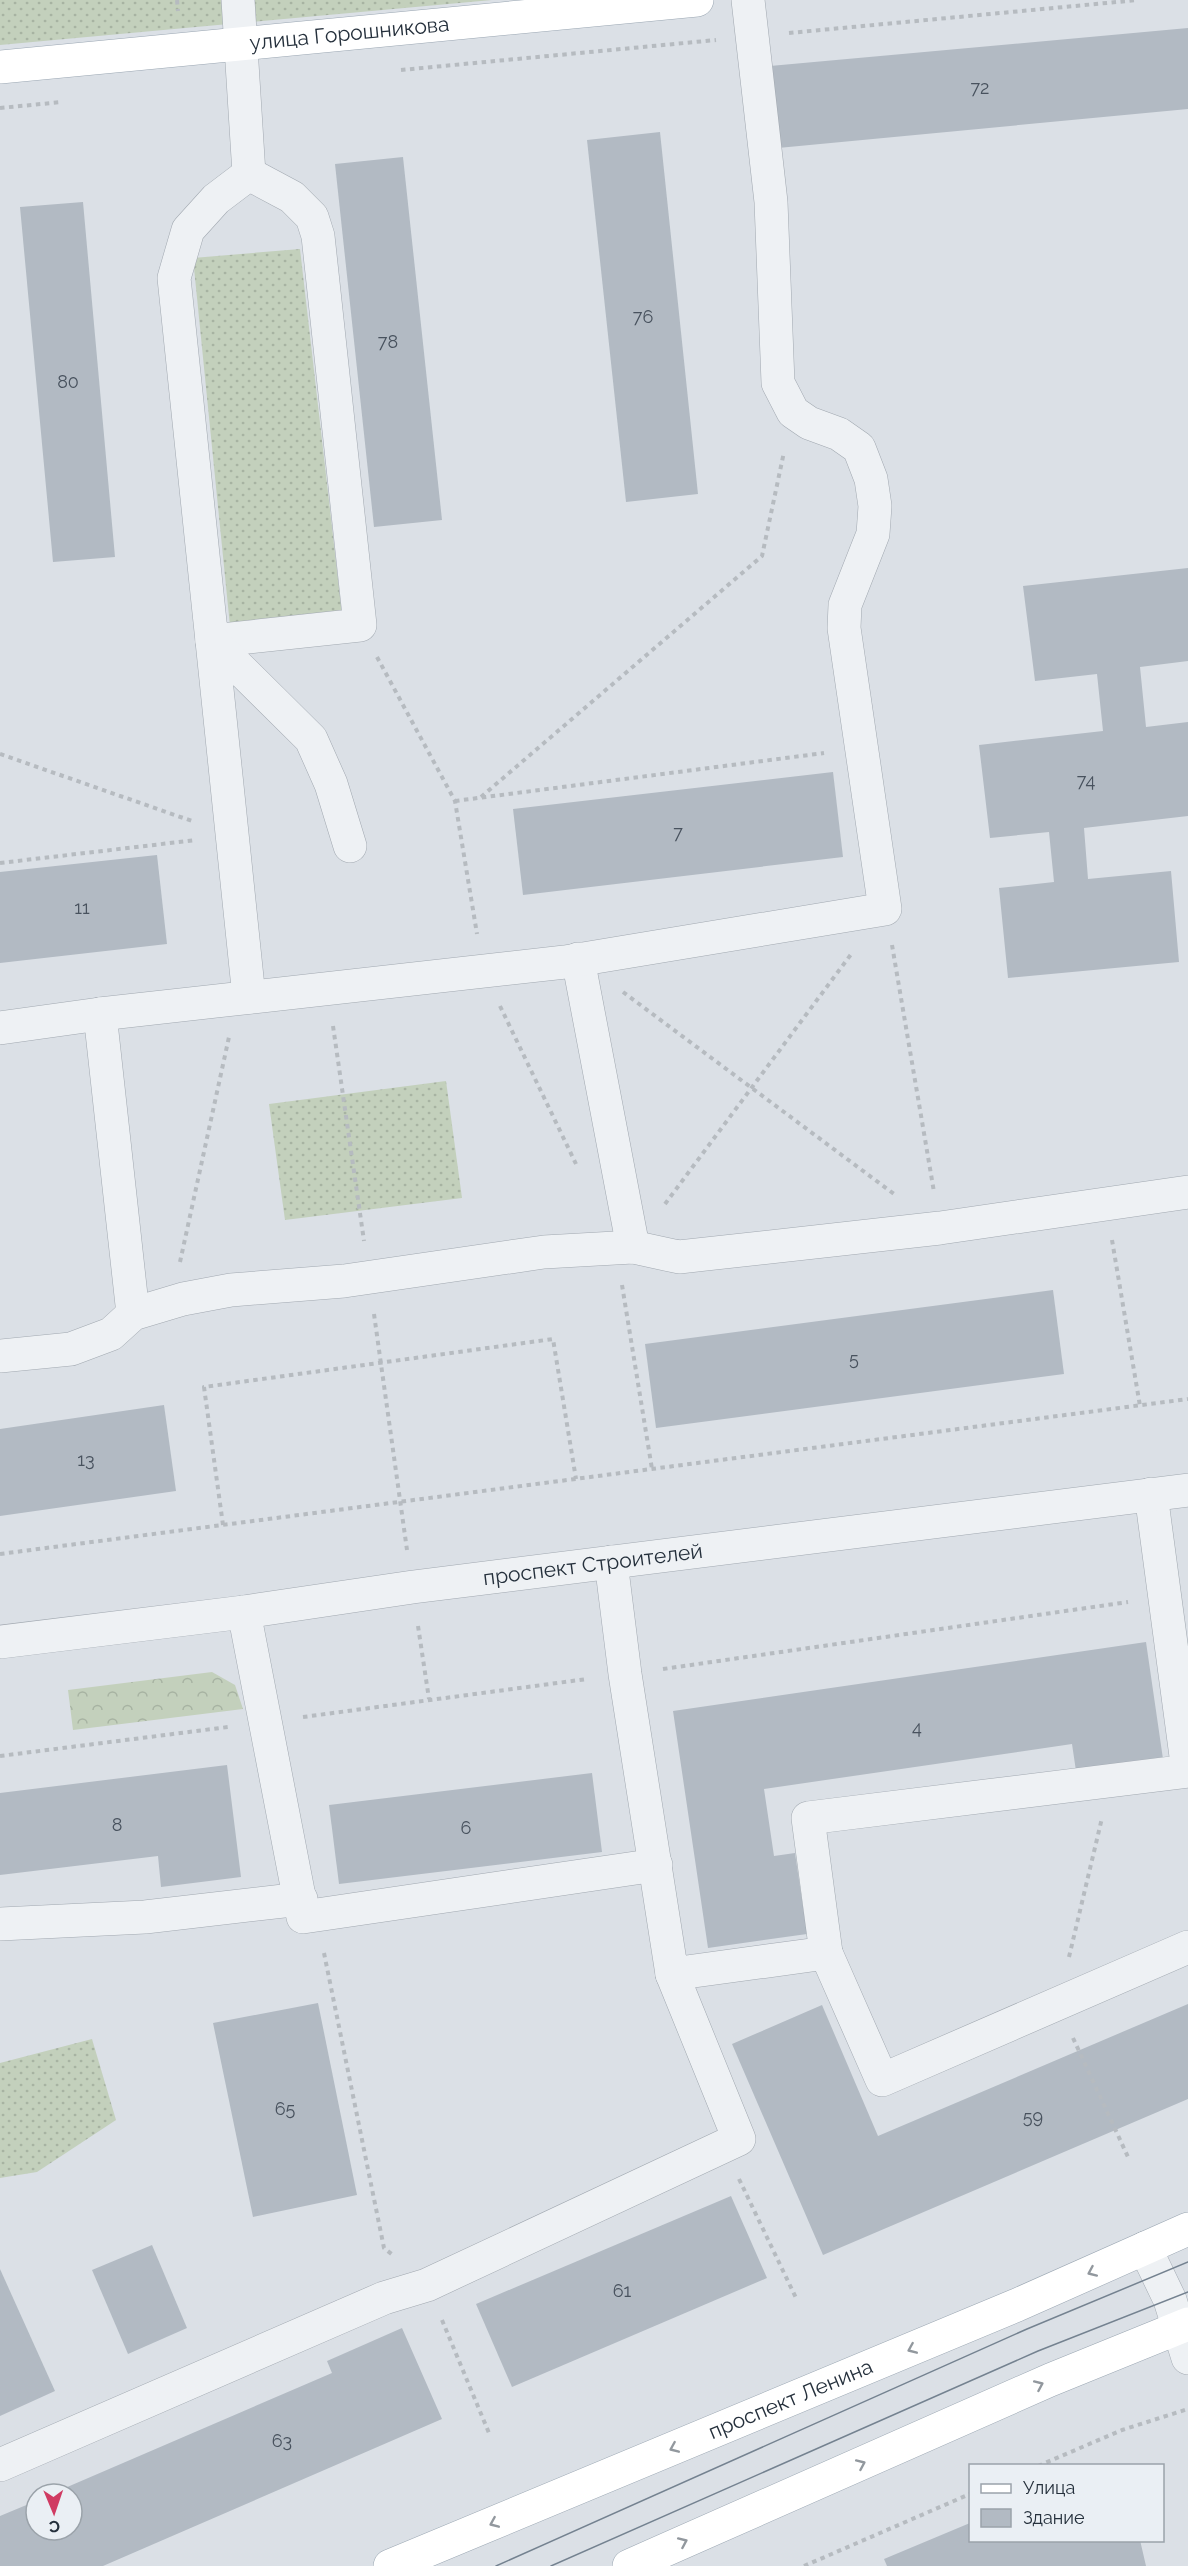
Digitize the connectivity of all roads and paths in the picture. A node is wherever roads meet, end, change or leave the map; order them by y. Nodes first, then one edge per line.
1 (238, 0) edge
2 (697, 0) edge
3 (748, 0) edge
4 (1138, 0) edge
5 (754, 36) junction
6 (240, 44) junction
7 (0, 67) edge
8 (398, 70) dead end
9 (69, 102) dead end
10 (0, 108) edge
11 (249, 174) junction
12 (793, 412) junction
13 (360, 625) junction
14 (212, 641) junction
15 (861, 748) junction
16 (0, 754) edge
17 (481, 797) junction
18 (455, 801) junction
19 (232, 836) junction
20 (350, 846) dead end
21 (0, 863) edge
22 (885, 909) junction
23 (578, 959) junction
24 (483, 971) junction
25 (328, 988) junction
26 (243, 998) junction
27 (100, 1014) junction
28 (0, 1028) edge
29 (752, 1088) junction
30 (580, 1173) dead end
31 (1188, 1192) edge
32 (1106, 1204) junction
33 (940, 1228) junction
34 (633, 1247) junction
35 (370, 1278) junction
36 (621, 1279) dead end
37 (172, 1302) junction
38 (133, 1314) junction
39 (380, 1354) dead end
40 (0, 1356) edge
41 (381, 1363) junction
42 (1188, 1399) edge
43 (1140, 1406) junction
44 (652, 1469) junction
45 (576, 1479) junction
46 (1188, 1490) edge
47 (1150, 1494) junction
48 (400, 1502) junction
49 (223, 1525) junction
50 (0, 1554) edge
51 (611, 1562) junction
52 (244, 1612) junction
53 (0, 1642) edge
54 (1111, 1780) junction
55 (656, 1865) junction
56 (308, 1907) junction
57 (0, 1924) edge
58 (1188, 1947) edge
59 (826, 1953) junction
60 (672, 1974) junction
61 (1058, 2004) junction
62 (723, 2146) junction
63 (1128, 2157) dead end
64 (1188, 2229) edge
65 (1145, 2248) junction
66 (427, 2285) junction
67 (797, 2300) dead end
68 (1185, 2337) edge
69 (1188, 2409) edge
70 (489, 2433) dead end
71 (1043, 2464) edge
72 (0, 2465) edge
73 (969, 2494) edge
74 (390, 2566) edge
75 (629, 2566) edge
76 (804, 2566) edge

1 - 6 street
2 - 6 main road, улица Горошникова
3 - 5 street
4 - 5 path
5 - 8 path
5 - 12 street
6 - 7 main road, улица Горошникова
6 - 11 street
9 - 10 path
11 - 13 street
11 - 14 street
12 - 15 street
12 - 17 path
13 - 14 street
13 - 18 path
14 - 19 street
14 - 20 street
15 - 17 path
15 - 22 street
16 - 19 path
17 - 18 path
18 - 24 path
19 - 21 path
19 - 26 street
22 - 23 street
22 - 29 path
22 - 33 path
23 - 24 street
23 - 29 path
23 - 34 street
24 - 25 street
24 - 30 path
25 - 26 street
25 - 35 path
26 - 27 street
26 - 37 path
27 - 28 street
27 - 38 street
29 - 33 path
29 - 34 path
31 - 32 street
32 - 33 street
32 - 43 path
33 - 34 street
34 - 35 street
35 - 37 street
36 - 44 path
37 - 38 street
38 - 40 street
39 - 41 path
41 - 45 path
41 - 48 path
41 - 49 path
42 - 43 path
43 - 44 path
44 - 45 path
45 - 48 path
46 - 47 street, проспект Строителей
47 - 51 street, проспект Строителей
47 - 54 street
48 - 49 path
49 - 50 path
51 - 52 street, проспект Строителей
51 - 55 street
52 - 53 street, проспект Строителей
52 - 56 street
54 - 59 street
54 - 61 path
55 - 56 street
55 - 60 street
56 - 57 street
56 - 66 path
58 - 61 street
59 - 60 street
59 - 61 street
60 - 62 street
61 - 63 path
62 - 66 street
62 - 67 path
64 - 65 main road, проспект Ленина
65 - 68 street
65 -> 74 main road, проспект Ленина
66 - 70 path
66 - 72 street
75 -> 68 main road
69 - 71 path
73 - 76 path

